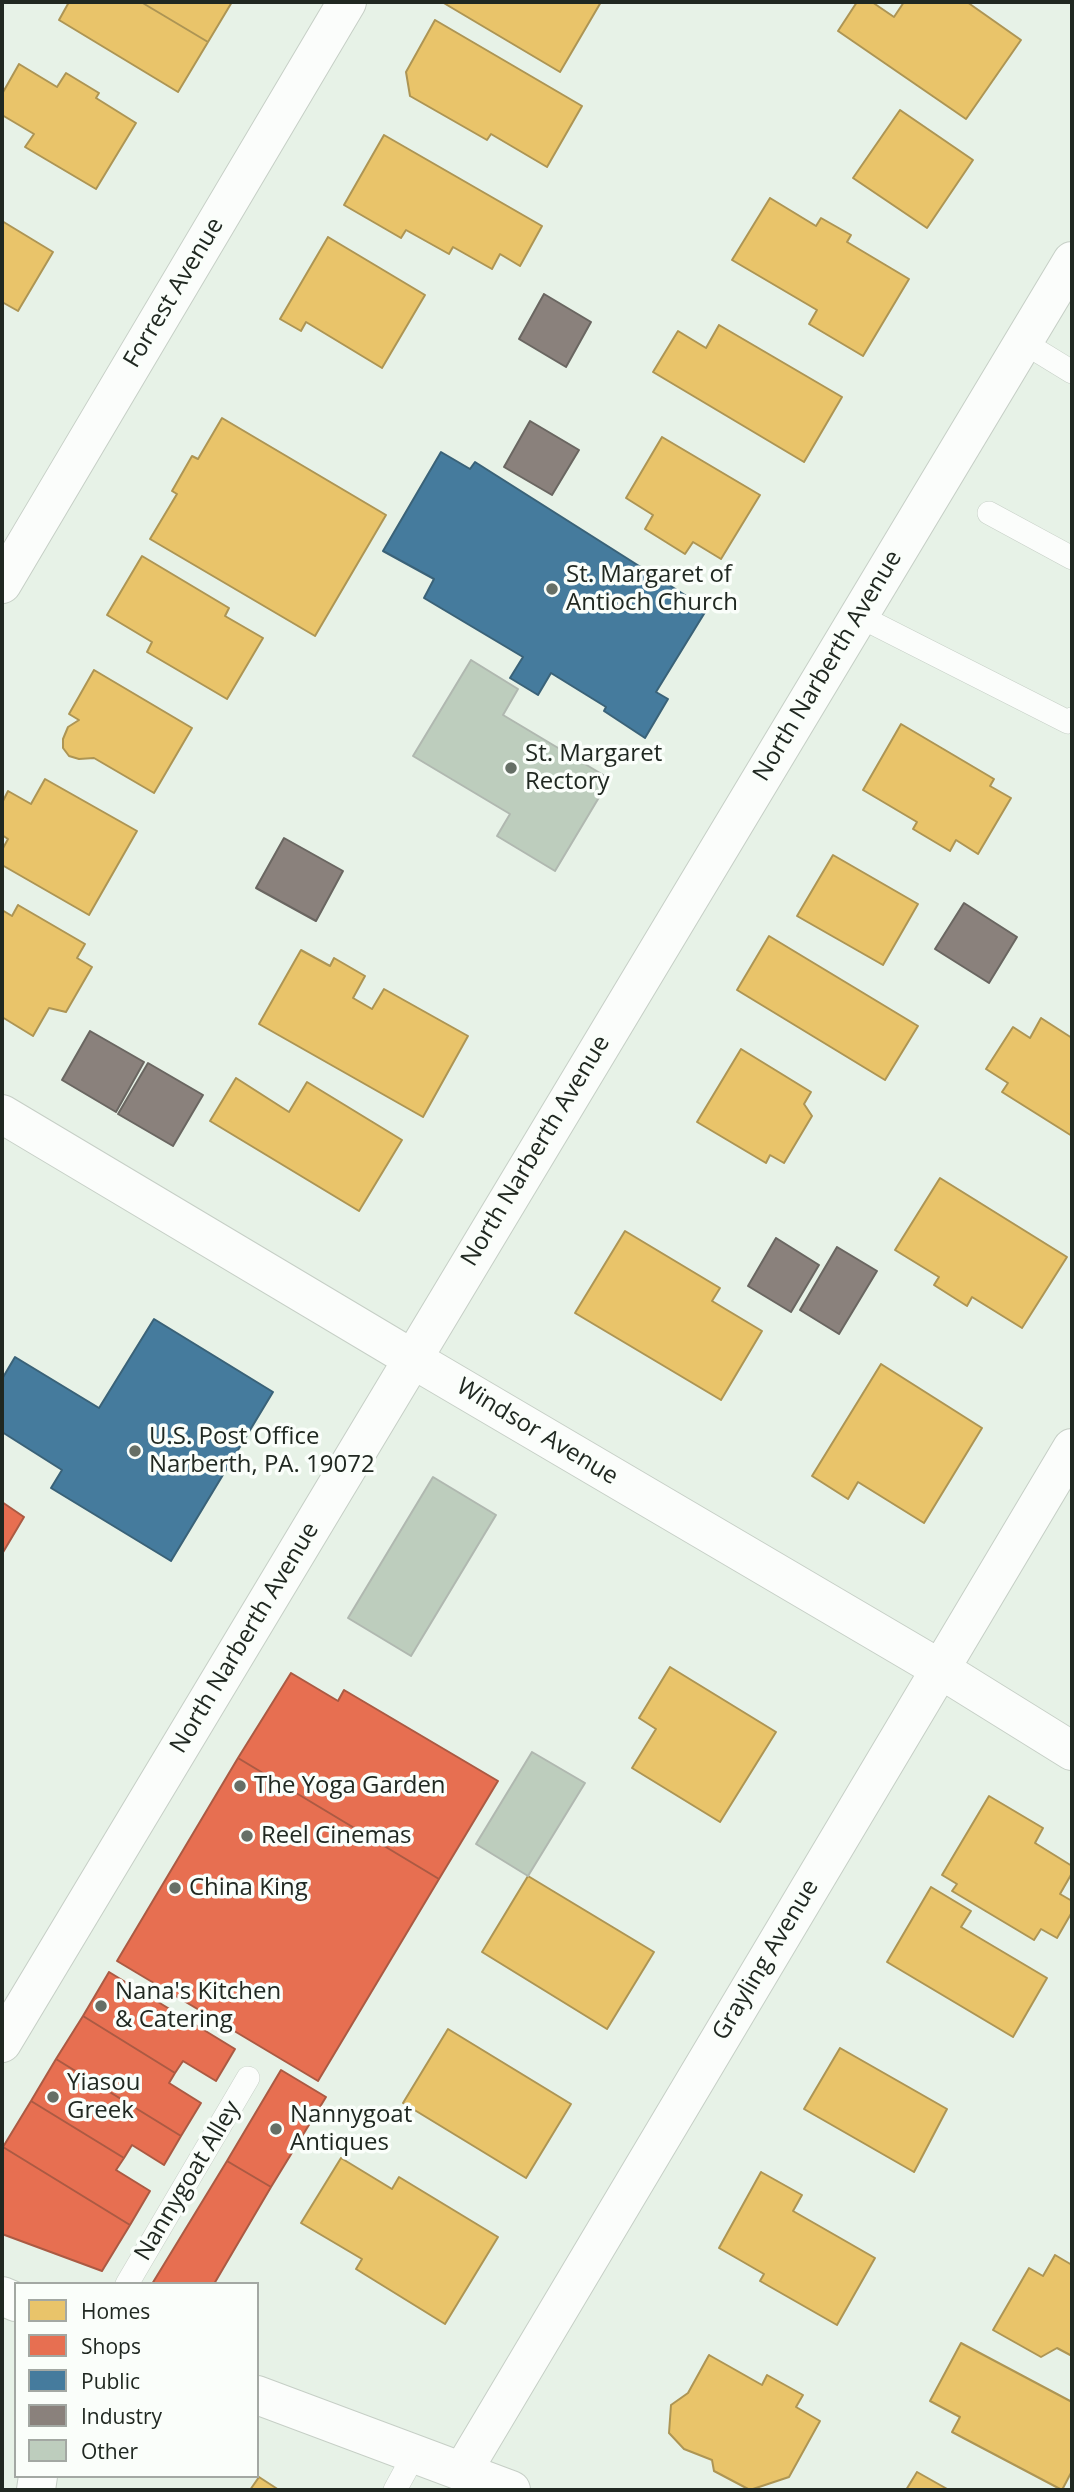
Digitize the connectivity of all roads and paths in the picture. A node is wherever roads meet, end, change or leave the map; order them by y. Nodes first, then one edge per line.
1 (347, 2) edge
2 (1072, 261) edge
3 (1023, 342) junction
4 (1072, 372) edge
5 (989, 513) dead end
6 (1072, 558) edge
7 (2, 584) edge
8 (859, 616) junction
9 (1072, 719) edge
10 (2, 1114) edge
11 (411, 1358) junction
12 (1072, 1448) edge
13 (940, 1669) junction
14 (1072, 1751) edge
15 (2, 2043) edge
16 (248, 2078) dead end
17 (128, 2282) edge
18 (259, 2396) edge
19 (414, 2455) junction
20 (462, 2472) junction
21 (395, 2490) edge
22 (511, 2490) edge

1 - 7 street, Forrest Avenue
2 - 3 street, North Narberth Avenue
3 - 4 lane
3 - 8 street, North Narberth Avenue
5 - 6 lane
8 - 9 lane
8 - 11 street, North Narberth Avenue
10 - 11 street, Windsor Avenue
11 - 13 street, Windsor Avenue
11 - 15 street, North Narberth Avenue
12 - 13 street, Grayling Avenue
13 - 14 street, Windsor Avenue
13 - 20 street, Grayling Avenue
16 - 17 lane, Nannygoat Alley
18 - 19 street
19 - 20 street
19 - 21 lane
20 - 22 street

